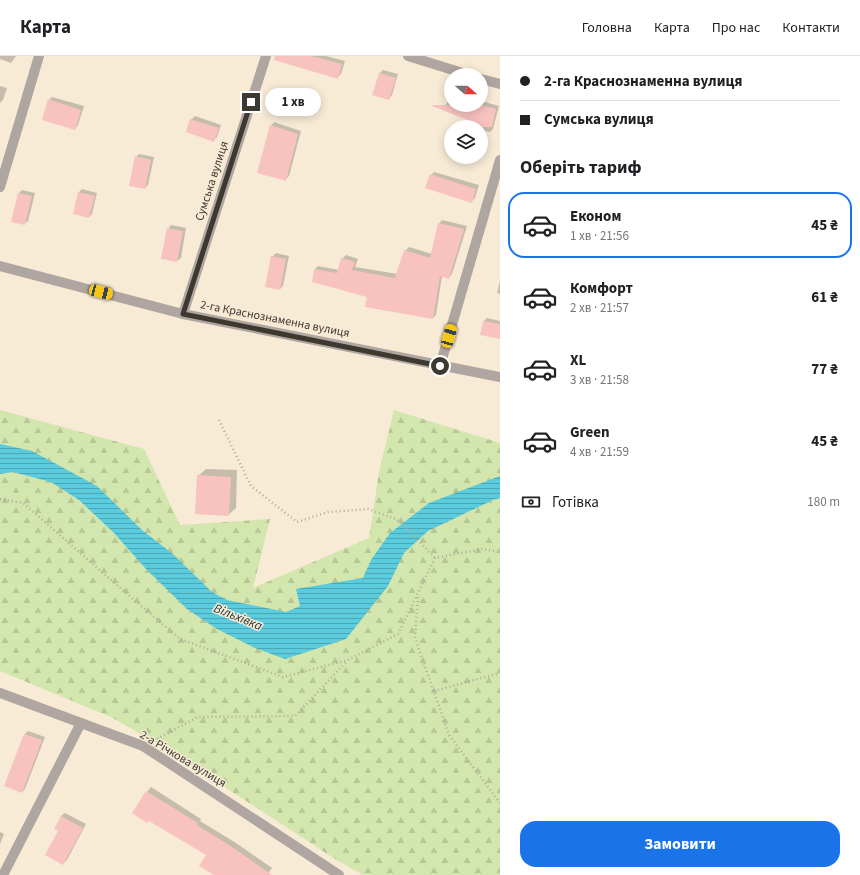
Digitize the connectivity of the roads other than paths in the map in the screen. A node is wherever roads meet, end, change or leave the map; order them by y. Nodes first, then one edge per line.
1 (39, 56) edge
2 (266, 56) edge
3 (408, 56) edge
4 (447, 68) edge
5 (488, 81) edge
6 (500, 84) edge
7 (500, 160) edge
8 (0, 186) edge
9 (0, 266) edge
10 (183, 314) junction
11 (440, 366) junction
12 (500, 377) edge
13 (0, 693) edge
14 (81, 723) junction
15 (3, 875) edge
16 (339, 875) edge

1 - 8 street
2 - 10 street, Сумська вулиця
3 - 4 street
5 - 6 street
7 - 11 street
9 - 10 street, 2-га Краснознаменна вулиця
10 - 11 street, 2-га Краснознаменна вулиця
11 - 12 street, 2-га Краснознаменна вулиця
13 - 14 street, 2-а Річкова вулиця
14 - 15 street
14 - 16 street, 2-а Річкова вулиця

